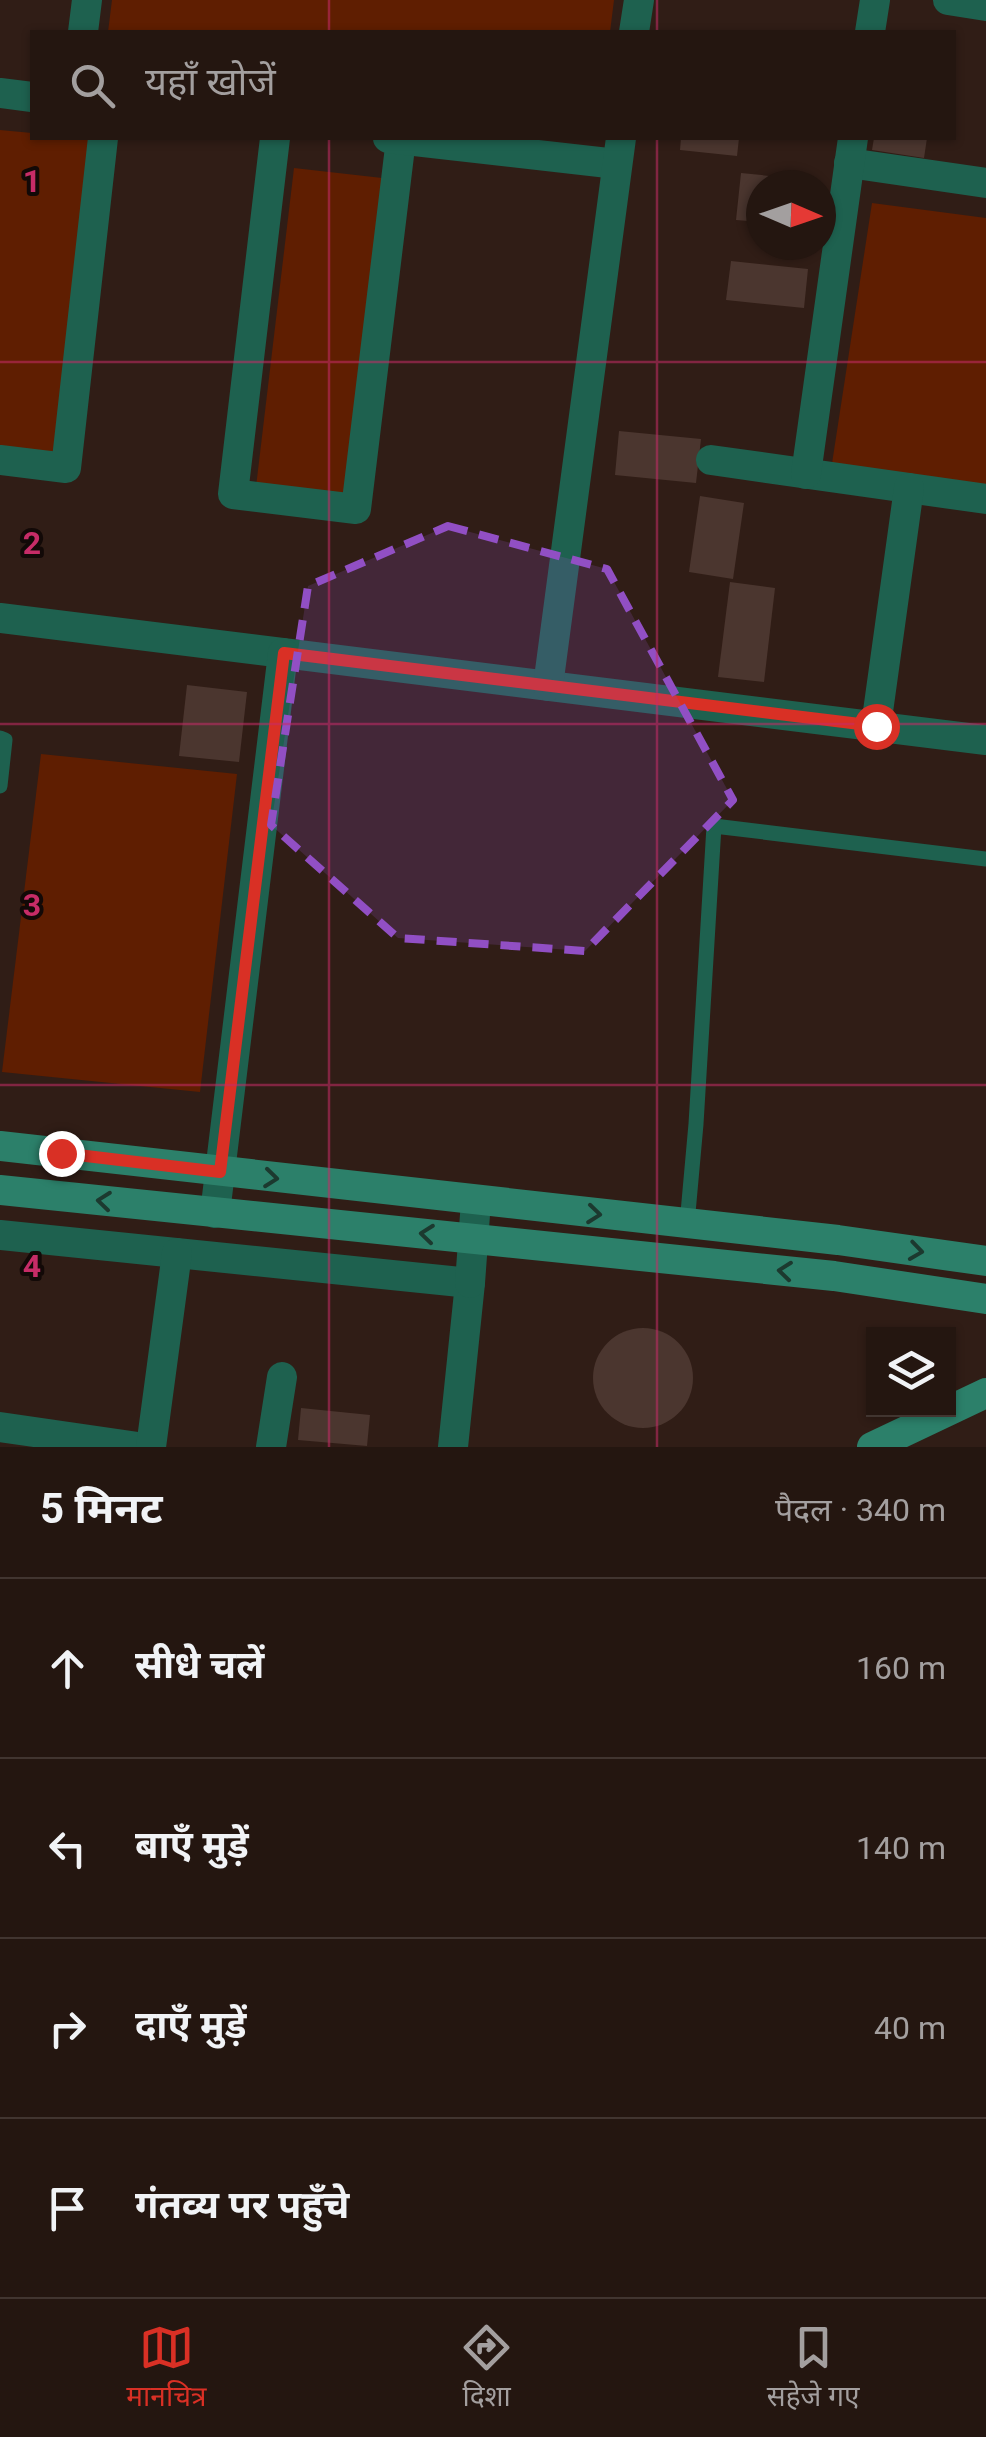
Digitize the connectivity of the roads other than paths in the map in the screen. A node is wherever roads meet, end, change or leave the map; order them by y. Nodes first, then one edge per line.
1 (87, 0) edge
2 (639, 0) edge
3 (876, 0) edge
4 (948, 0) edge
5 (986, 6) edge
6 (83, 30) edge
7 (634, 30) edge
8 (870, 30) edge
9 (0, 93) edge
10 (30, 97) edge
11 (103, 140) edge
12 (276, 140) edge
13 (395, 140) edge
14 (429, 140) edge
15 (852, 150) edge
16 (619, 151) edge
17 (986, 182) edge
18 (0, 460) edge
19 (711, 460) dead end
20 (806, 474) junction
21 (909, 488) junction
22 (986, 499) edge
23 (0, 618) edge
24 (284, 653) junction
25 (548, 686) junction
26 (876, 726) junction
27 (0, 738) edge
28 (986, 740) edge
29 (0, 786) edge
30 (986, 859) edge
31 (0, 1146) edge
32 (220, 1172) junction
33 (0, 1190) edge
34 (476, 1201) junction
35 (215, 1213) junction
36 (687, 1224) junction
37 (0, 1235) edge
38 (474, 1239) junction
39 (178, 1253) junction
40 (986, 1261) edge
41 (470, 1283) junction
42 (986, 1299) edge
43 (282, 1378) dead end
44 (986, 1393) edge
45 (0, 1426) edge
46 (38, 1440) edge
47 (138, 1447) edge
48 (151, 1447) edge
49 (271, 1447) edge
50 (454, 1447) edge
51 (872, 1447) edge

1 - 6 street
2 - 7 street
3 - 8 street
4 - 5 street
9 - 10 street
11 - 18 street
12 - 13 street
14 - 16 street
15 - 17 street
15 - 20 street
16 - 25 street
19 - 20 street
20 - 21 street
21 - 22 street
21 - 26 street
23 - 24 street
24 - 25 street
24 - 32 street
25 - 26 street
26 - 28 street
27 - 29 lane
30 - 36 lane
31 - 32 street
32 -> 34 street
32 - 35 street
35 -> 33 street
34 -> 36 street
34 - 38 street
38 -> 35 street
36 -> 40 street
37 - 39 street
38 - 41 street
42 -> 38 street
39 - 41 street
39 - 48 street
41 - 50 street
43 - 49 street
44 - 51 street
45 - 46 street
46 - 47 street

